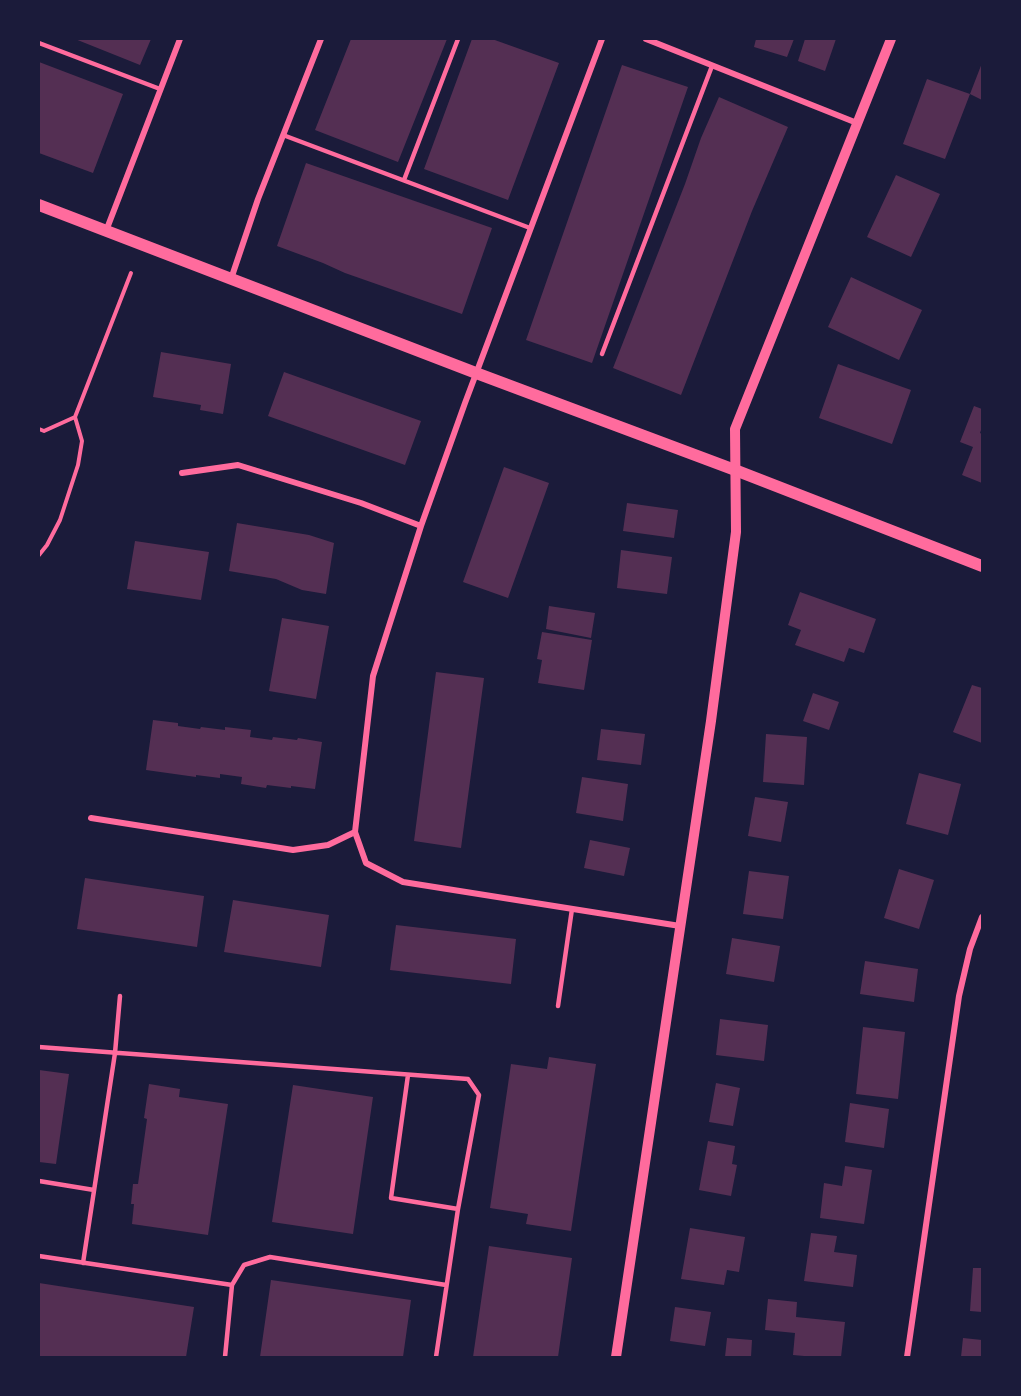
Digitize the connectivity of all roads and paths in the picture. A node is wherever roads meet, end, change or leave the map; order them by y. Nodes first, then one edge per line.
1 (180, 39) edge
2 (321, 39) edge
3 (458, 39) edge
4 (602, 39) edge
5 (646, 39) edge
6 (891, 39) edge
7 (39, 41) edge
8 (712, 66) junction
9 (160, 89) junction
10 (857, 123) junction
11 (284, 135) junction
12 (404, 180) junction
13 (39, 205) edge
14 (530, 228) junction
15 (106, 231) junction
16 (131, 273) dead end
17 (231, 279) junction
18 (602, 354) dead end
19 (476, 373) junction
20 (75, 417) junction
21 (39, 429) edge
22 (735, 470) junction
23 (182, 473) dead end
24 (421, 526) junction
25 (39, 555) edge
26 (982, 566) edge
27 (91, 818) dead end
28 (355, 832) junction
29 (572, 909) junction
30 (982, 917) edge
31 (680, 926) junction
32 (120, 996) dead end
33 (558, 1006) dead end
34 (39, 1047) edge
35 (115, 1053) junction
36 (408, 1075) junction
37 (39, 1181) edge
38 (94, 1190) junction
39 (458, 1209) junction
40 (39, 1256) edge
41 (83, 1263) junction
42 (232, 1285) junction
43 (446, 1285) junction
44 (225, 1357) edge
45 (436, 1357) edge
46 (616, 1357) edge
47 (907, 1357) edge

1 - 9 street
2 - 11 street
3 - 12 lane
4 - 14 street
5 - 8 street
6 - 10 street
7 - 9 lane
8 - 10 street
8 - 18 lane
9 - 15 street
10 - 22 street
11 - 12 lane
11 - 17 street
12 - 14 lane
13 - 15 main road
14 - 19 street
15 - 17 main road
16 - 20 path
17 - 19 main road
19 - 22 main road
19 - 24 street
20 - 21 path
20 - 25 path
22 - 26 main road
22 - 31 street
23 - 24 street
24 - 28 street
27 - 28 street
28 - 29 street
29 - 31 street
29 - 33 lane
30 - 47 street
31 - 46 street
32 - 35 lane
34 - 35 lane
35 - 36 lane
35 - 38 lane
36 - 39 lane
36 - 39 lane
37 - 38 lane
38 - 41 lane
39 - 43 lane
40 - 41 lane
41 - 42 lane
42 - 43 lane
42 - 44 lane
43 - 45 lane

